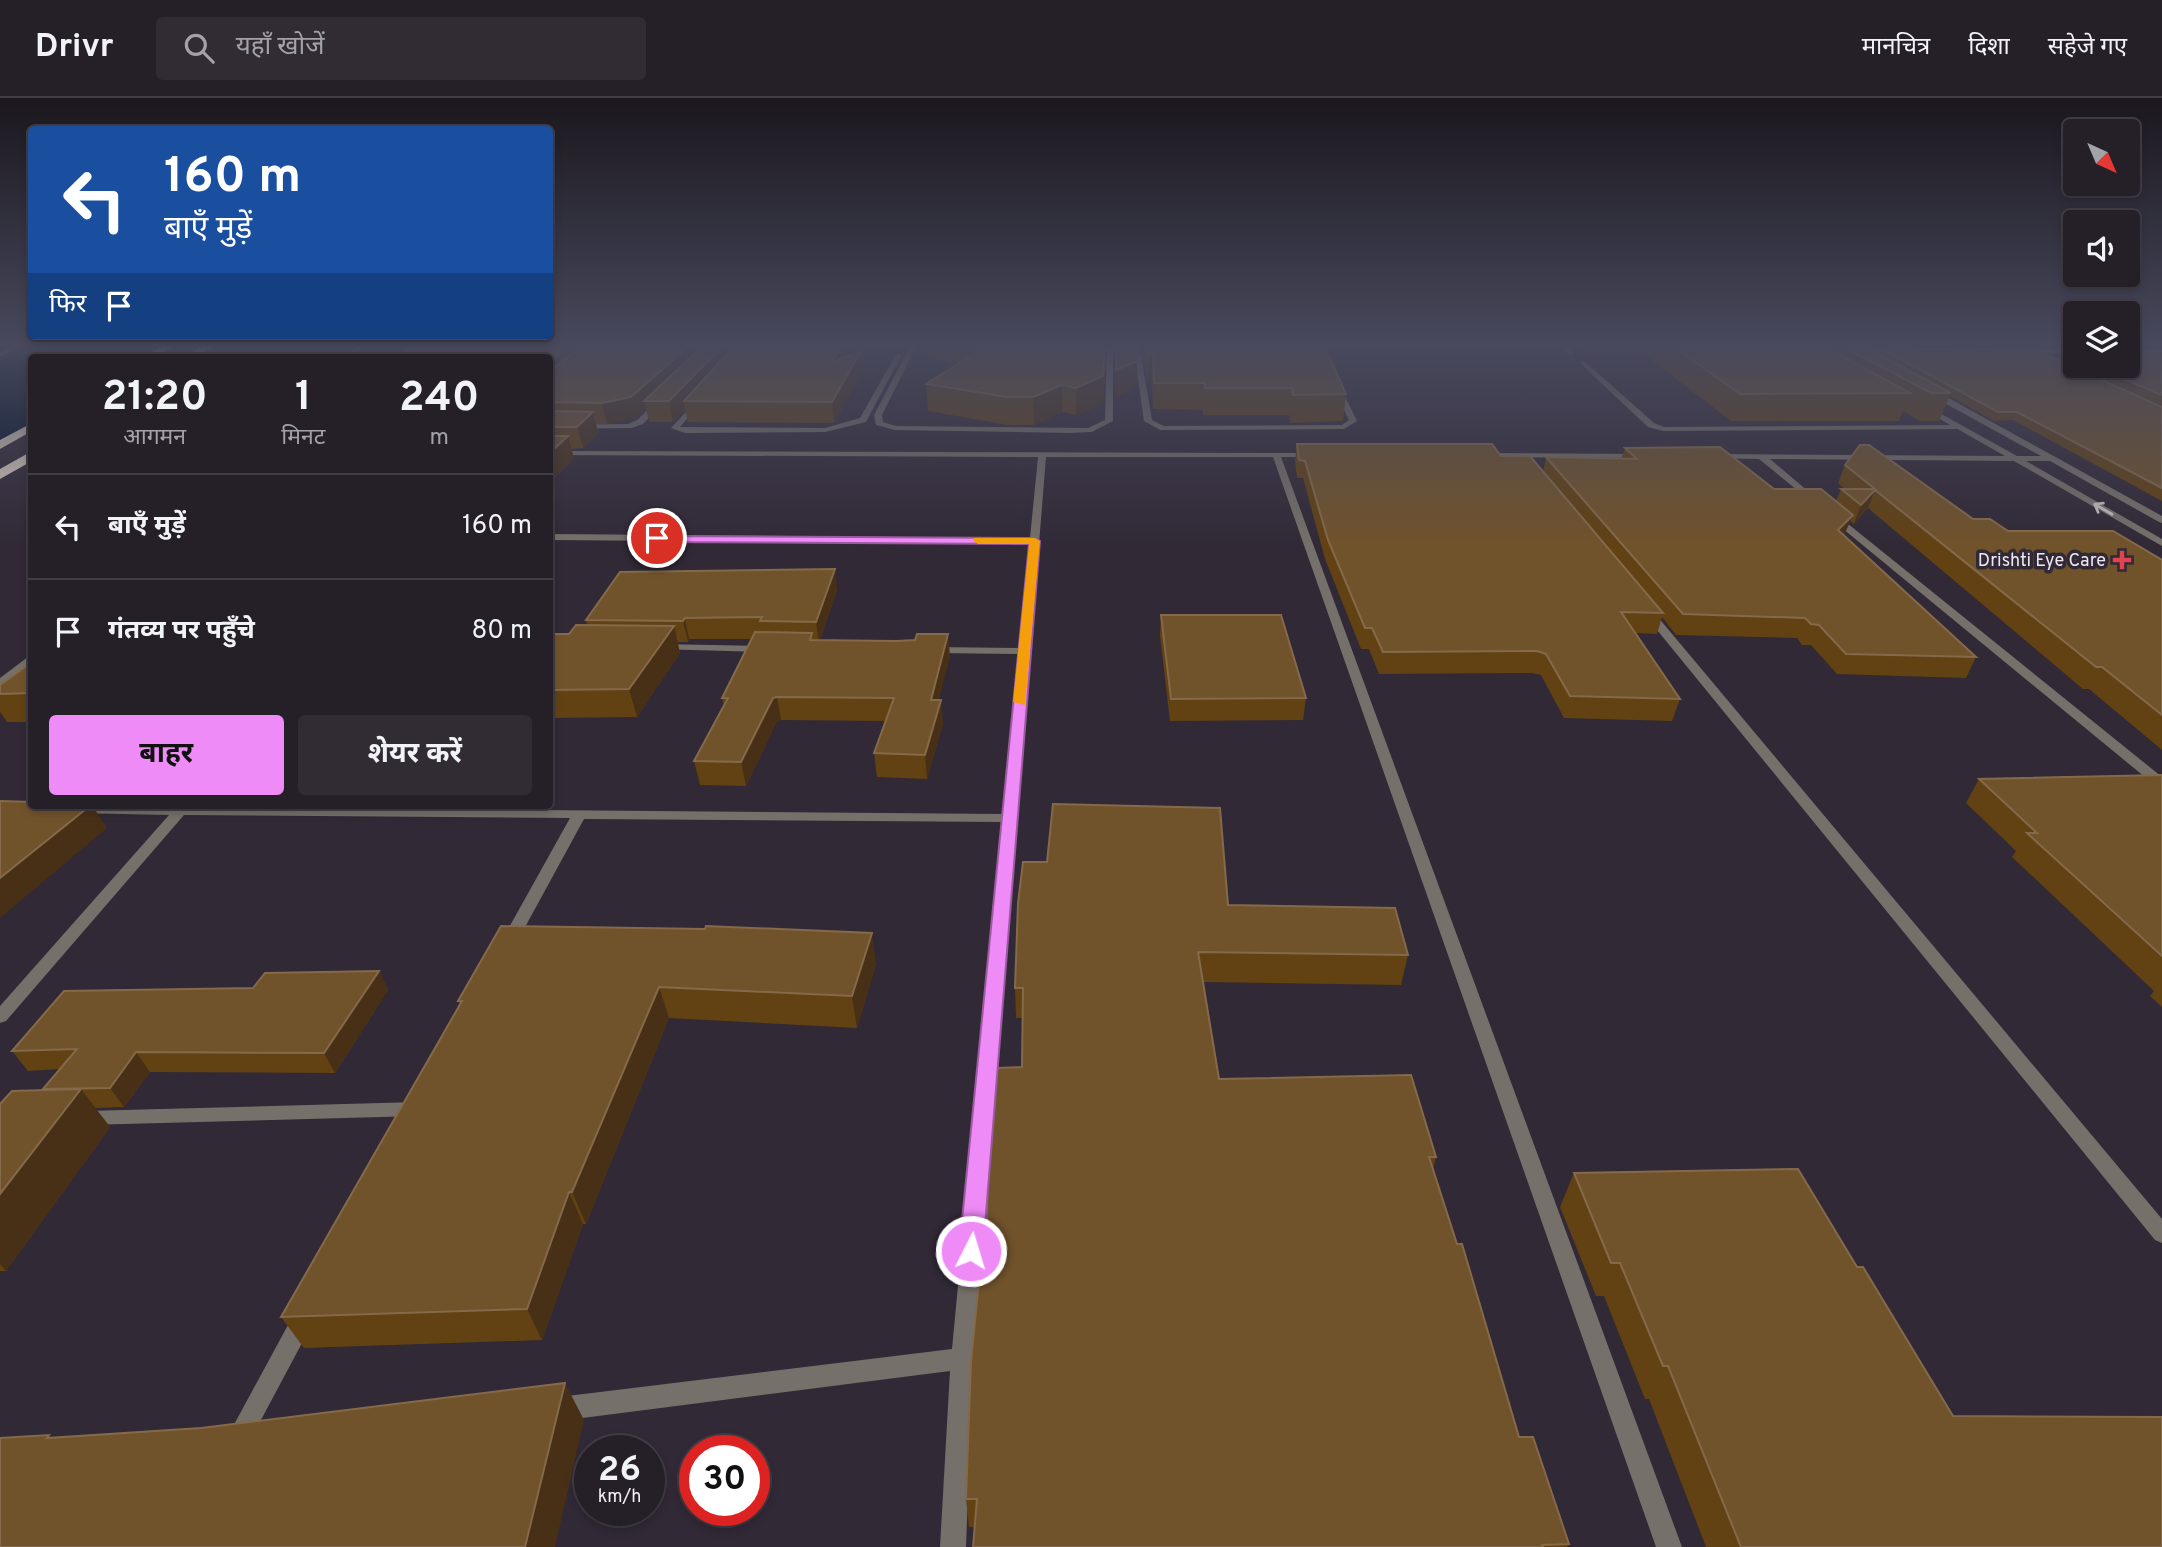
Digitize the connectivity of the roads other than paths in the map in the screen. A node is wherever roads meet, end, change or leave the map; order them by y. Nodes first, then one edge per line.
1 (652, 411) edge
2 (690, 411) edge
3 (868, 411) edge
4 (880, 411) edge
5 (1109, 411) edge
6 (1146, 411) edge
7 (1348, 411) edge
8 (1635, 411) edge
9 (1931, 411) edge
10 (1965, 411) edge
11 (1899, 414) edge
12 (553, 427) edge
13 (1922, 427) junction
14 (1959, 427) junction
15 (28, 428) edge
16 (0, 445) edge
17 (553, 453) edge
18 (1042, 453) junction
19 (1276, 454) junction
20 (1330, 455) edge
21 (1465, 455) edge
22 (1519, 456) junction
23 (1653, 456) edge
24 (1707, 456) edge
25 (1761, 456) junction
26 (28, 458) edge
27 (2014, 458) junction
28 (2052, 458) junction
29 (1528, 466) edge
30 (0, 475) edge
31 (2162, 520) edge
32 (553, 537) edge
33 (1035, 541) junction
34 (2162, 544) edge
35 (1642, 605) edge
36 (647, 647) edge
37 (773, 649) edge
38 (913, 650) edge
39 (1025, 651) junction
40 (28, 660) edge
41 (0, 684) edge
42 (2162, 784) edge
43 (69, 810) edge
44 (178, 812) junction
45 (578, 816) junction
46 (1010, 818) junction
47 (498, 963) edge
48 (0, 1017) edge
49 (70, 1119) edge
50 (404, 1133) edge
51 (2162, 1234) edge
52 (312, 1303) edge
53 (961, 1359) junction
54 (533, 1412) edge
55 (260, 1445) edge
56 (953, 1547) edge
57 (1669, 1547) edge

1 - 12 street
2 - 3 street
4 - 5 street
6 - 7 street
8 - 13 street
9 - 14 street
10 - 28 street
11 - 13 street
13 - 14 street
14 - 27 street
15 - 16 highway
17 - 18 street
18 - 19 street
18 - 33 street
19 - 20 street
19 - 57 street
21 - 22 street
22 - 23 street
22 - 29 street
24 - 25 street
25 - 27 street
25 - 42 street
26 - 30 highway
27 - 28 street
34 -> 27 street
28 - 31 street
32 - 33 street
33 - 39 street
35 - 51 street
36 - 37 street
38 - 39 street
39 - 46 street
40 - 41 street
43 - 44 street
44 - 45 street
44 - 48 street
45 - 46 street
45 - 47 street
46 - 53 street
49 - 50 street
52 - 55 street
53 - 54 street
53 - 56 street

